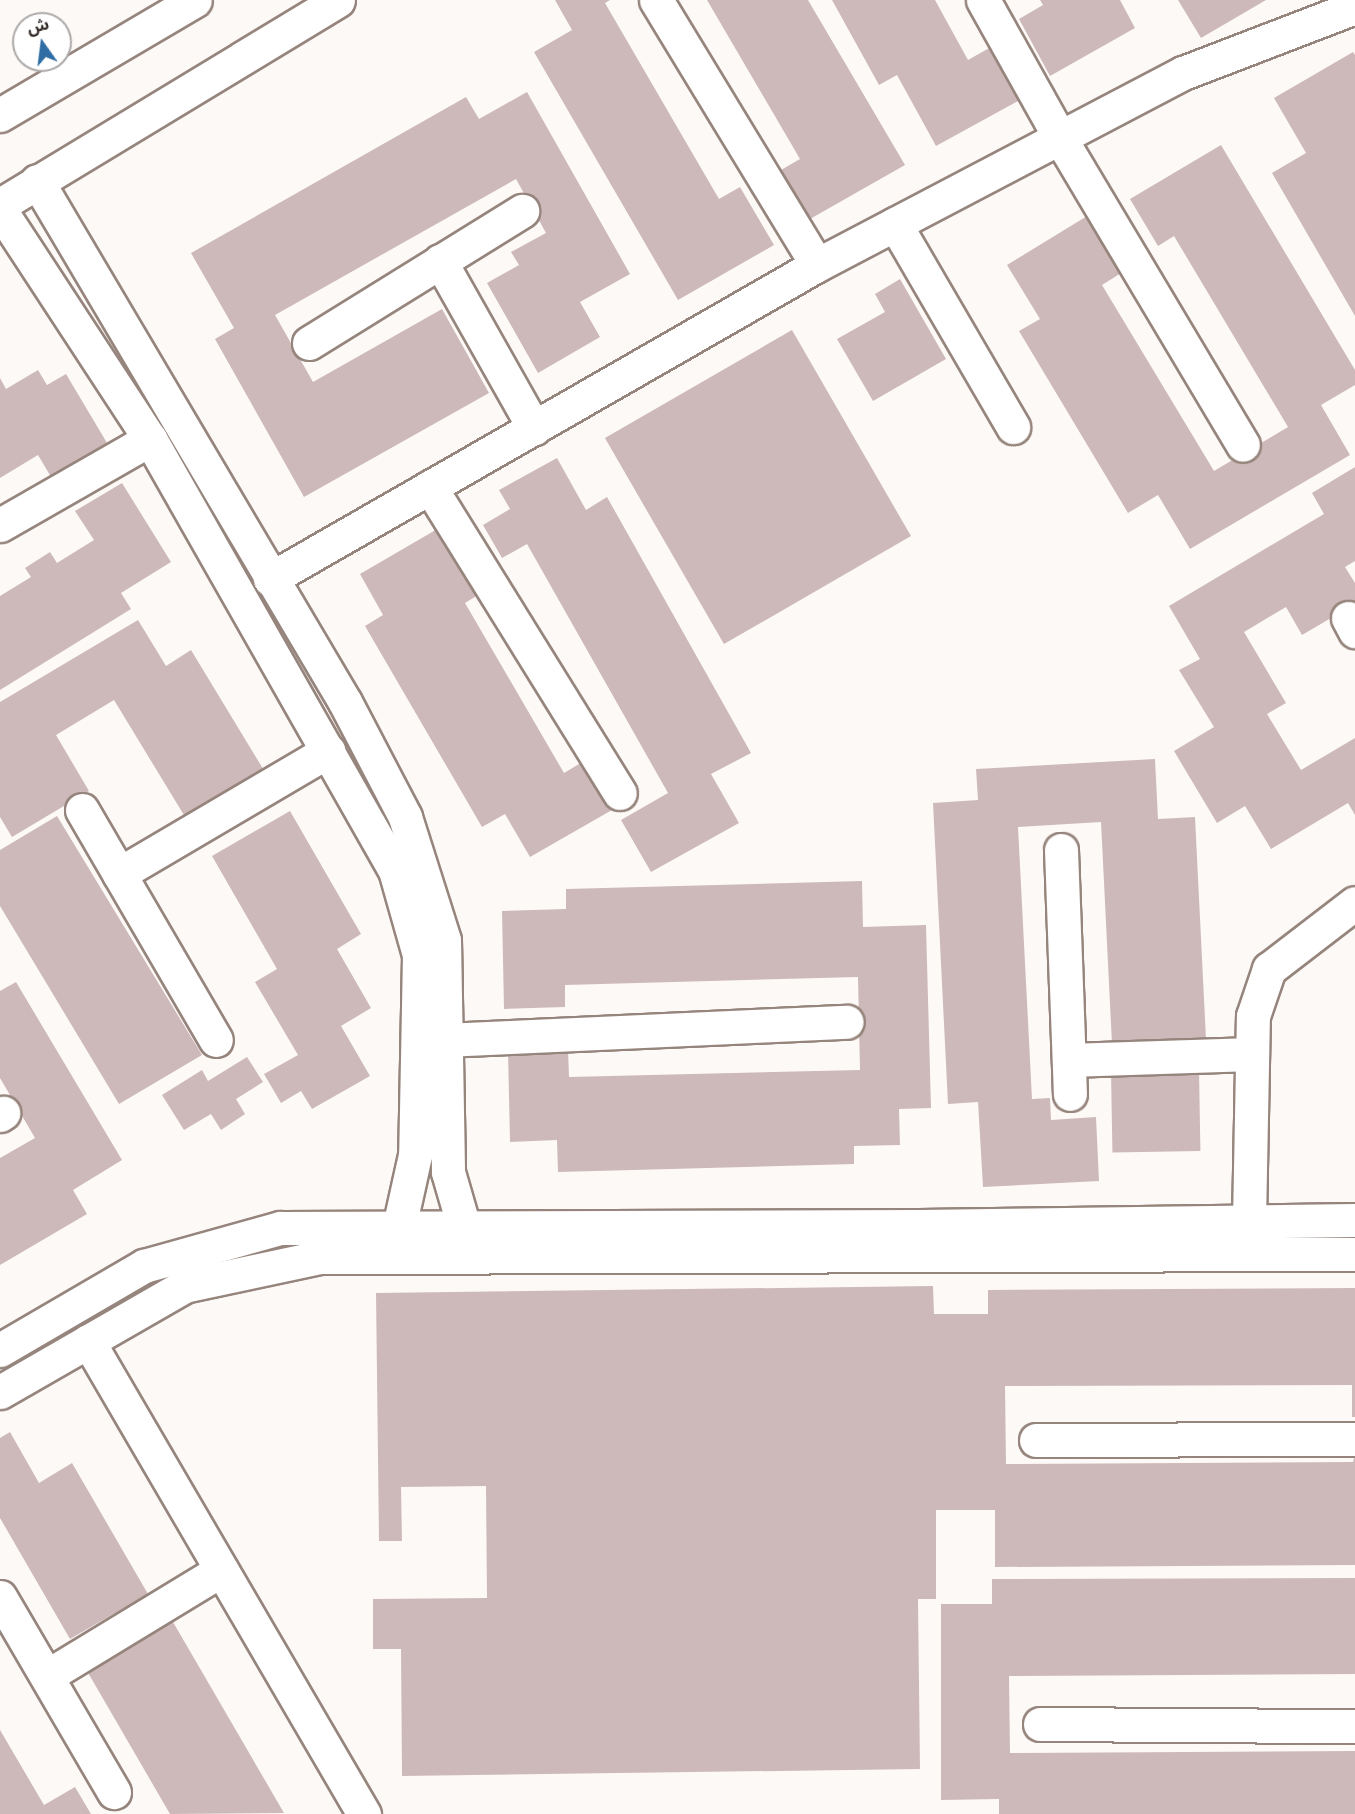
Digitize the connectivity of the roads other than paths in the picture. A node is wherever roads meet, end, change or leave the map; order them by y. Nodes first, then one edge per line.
1 (195, 0) edge
2 (338, 0) edge
3 (656, 0) edge
4 (983, 0) edge
5 (1355, 7) edge
6 (1318, 10) edge
7 (0, 115) edge
8 (1060, 138) junction
9 (38, 181) junction
10 (0, 205) edge
11 (0, 210) edge
12 (522, 211) dead end
13 (895, 224) junction
14 (440, 261) junction
15 (817, 265) junction
16 (309, 343) dead end
17 (1013, 427) dead end
18 (534, 428) junction
19 (150, 439) junction
20 (1243, 445) dead end
21 (430, 487) junction
22 (0, 525) edge
23 (270, 579) junction
24 (328, 751) junction
25 (620, 793) dead end
26 (82, 810) dead end
27 (1061, 850) dead end
28 (119, 874) junction
29 (1355, 903) edge
30 (847, 1022) dead end
31 (216, 1040) dead end
32 (444, 1040) junction
33 (1252, 1054) junction
34 (1069, 1060) junction
35 (1070, 1094) dead end
36 (1355, 1220) edge
37 (1249, 1221) junction
38 (399, 1227) junction
39 (464, 1227) junction
40 (1355, 1254) edge
41 (88, 1341) junction
42 (0, 1350) edge
43 (0, 1392) edge
44 (1355, 1439) edge
45 (1036, 1440) dead end
46 (221, 1570) junction
47 (0, 1597) edge
48 (47, 1676) junction
49 (1040, 1724) dead end
50 (1355, 1726) edge
51 (114, 1792) dead end
52 (364, 1814) edge

1 - 7 street
2 - 9 street
3 - 15 street
4 - 8 street
5 - 6 street
6 - 8 street
8 - 13 street
8 - 20 street
9 - 10 street
9 - 23 street
11 - 19 street
12 - 14 street
13 - 15 street
13 - 17 street
14 - 16 street
14 - 18 street
15 - 18 street
18 - 21 street
19 - 22 street
19 - 24 street
21 - 23 street
21 - 25 street
23 - 32 street
24 - 28 street
24 - 38 street
26 - 28 street
27 - 34 street
28 - 31 street
29 - 33 street
30 - 32 street
32 - 39 street
33 - 34 street
33 - 37 street
34 - 35 street
36 - 37 street
37 - 39 street
38 - 39 street
38 - 42 street
40 - 41 street
41 - 43 street
41 - 46 street
44 - 45 street
46 - 48 street
46 - 52 street
47 - 48 street
48 - 51 street
49 - 50 street

